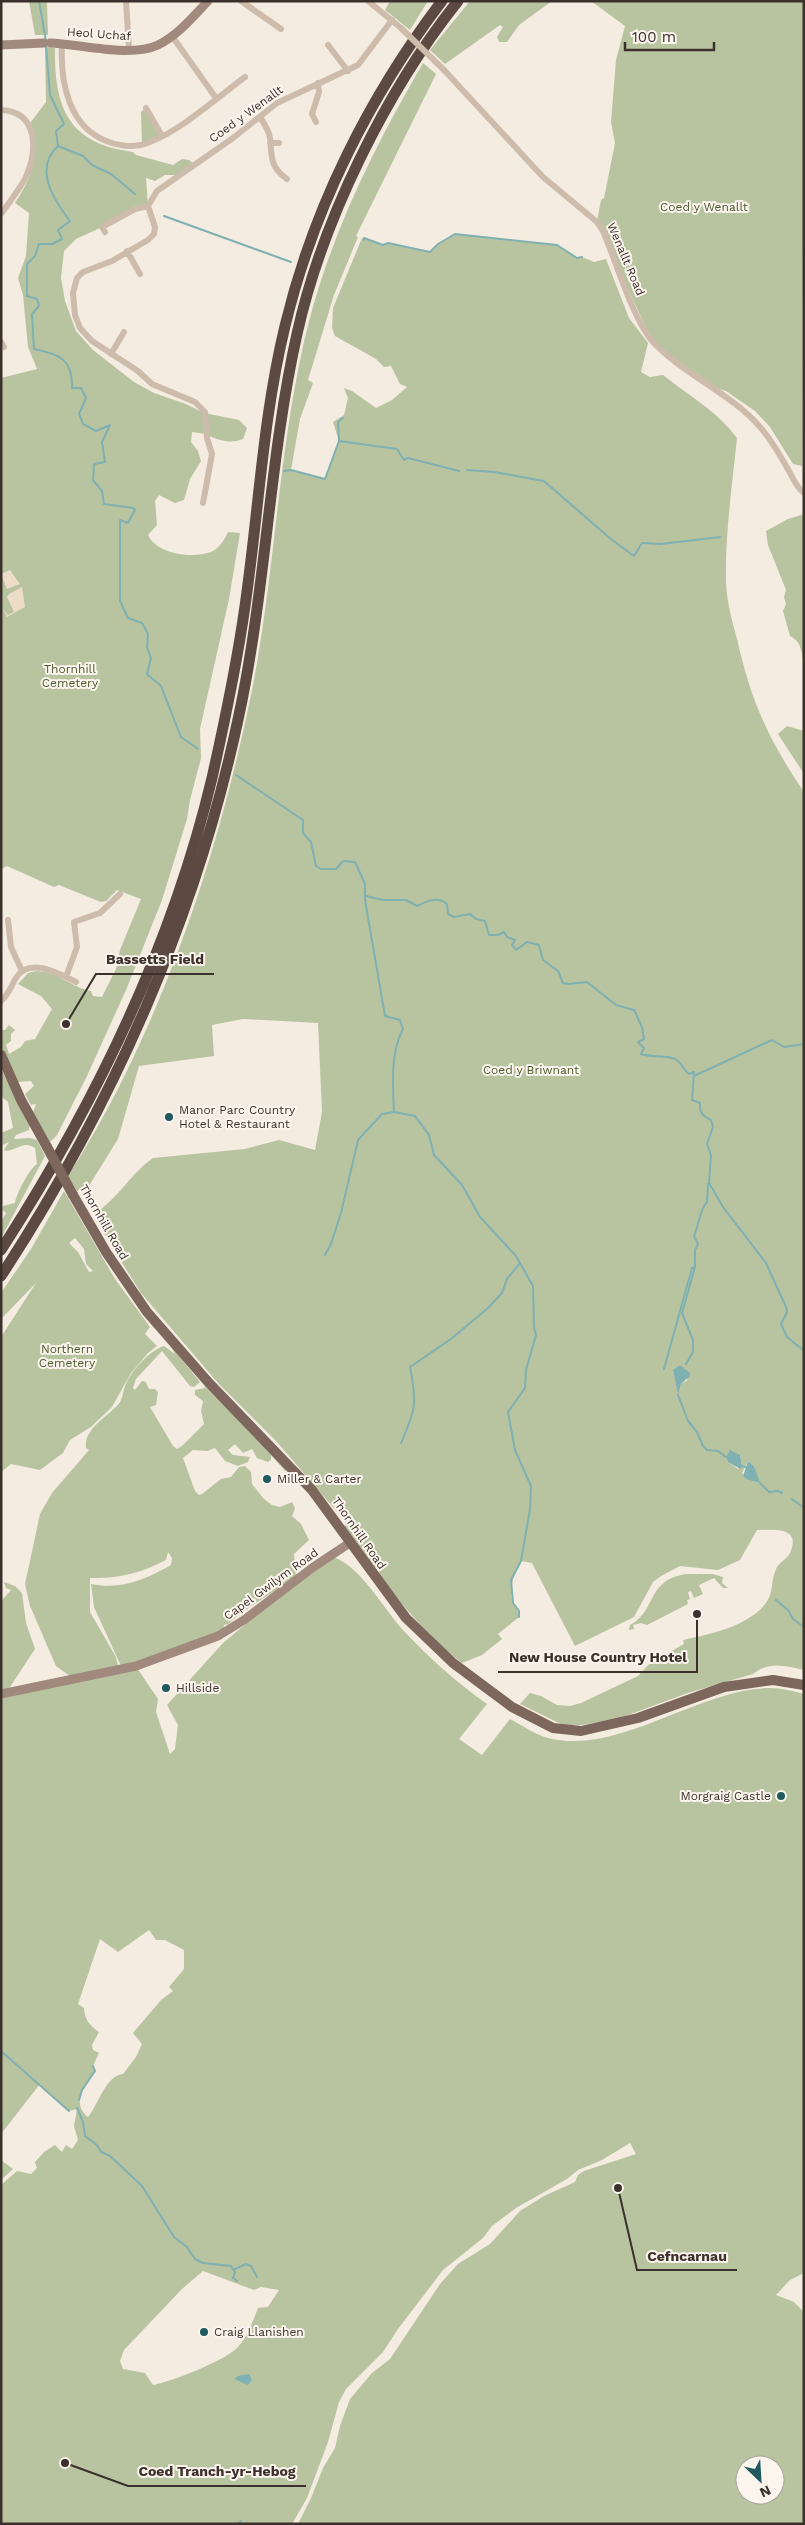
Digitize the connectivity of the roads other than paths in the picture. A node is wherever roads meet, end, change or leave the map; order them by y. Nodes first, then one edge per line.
1 (126, 1) edge
2 (208, 1) edge
3 (241, 1) edge
4 (368, 1) edge
5 (442, 1) edge
6 (458, 1) edge
7 (392, 20) junction
8 (281, 29) dead end
9 (172, 36) junction
10 (62, 43) junction
11 (1, 45) edge
12 (328, 45) dead end
13 (129, 49) junction
14 (348, 71) junction
15 (245, 77) dead end
16 (318, 83) junction
17 (216, 98) junction
18 (146, 108) dead end
19 (1, 110) edge
20 (260, 117) junction
21 (316, 122) dead end
22 (162, 136) junction
23 (270, 143) junction
24 (279, 143) dead end
25 (287, 179) dead end
26 (148, 206) junction
27 (1, 214) edge
28 (105, 232) dead end
29 (127, 251) junction
30 (140, 274) dead end
31 (124, 332) dead end
32 (111, 354) junction
33 (804, 493) edge
34 (204, 503) dead end
35 (120, 894) dead end
36 (8, 920) dead end
37 (22, 971) junction
38 (66, 977) junction
39 (76, 982) dead end
40 (1, 1000) edge
41 (1, 1055) edge
42 (1, 1250) edge
43 (1, 1276) edge
44 (351, 1542) junction
45 (804, 1685) edge
46 (1, 1694) edge

1 - 13 street
2 - 9 street, Heol Uchaf
3 - 8 street
4 - 7 street, Wenallt Road
5 - 42 highway
6 - 43 highway
7 - 14 street, Coed y Wenallt
7 - 33 street, Wenallt Road, bridge
9 - 13 street, Heol Uchaf
9 - 17 street
10 - 11 street, Heol Uchaf
10 - 13 street, Heol Uchaf
10 - 22 street
12 - 14 street
14 - 16 street, Coed y Wenallt
15 - 17 street
16 - 20 street, Coed y Wenallt
16 - 21 street
17 - 22 street
18 - 22 street
19 - 27 street
20 - 23 street
20 - 26 street, Coed y Wenallt
23 - 24 street
23 - 25 street
26 - 28 street
26 - 29 street
29 - 30 street
29 - 32 street
31 - 32 street
32 - 34 street
35 - 38 street
36 - 37 street
37 - 38 street
37 - 40 street
38 - 39 street
41 - 44 main road, Thornhill Road, bridge
44 - 45 main road, Thornhill Road
44 - 46 street, Capel Gwilym Road

